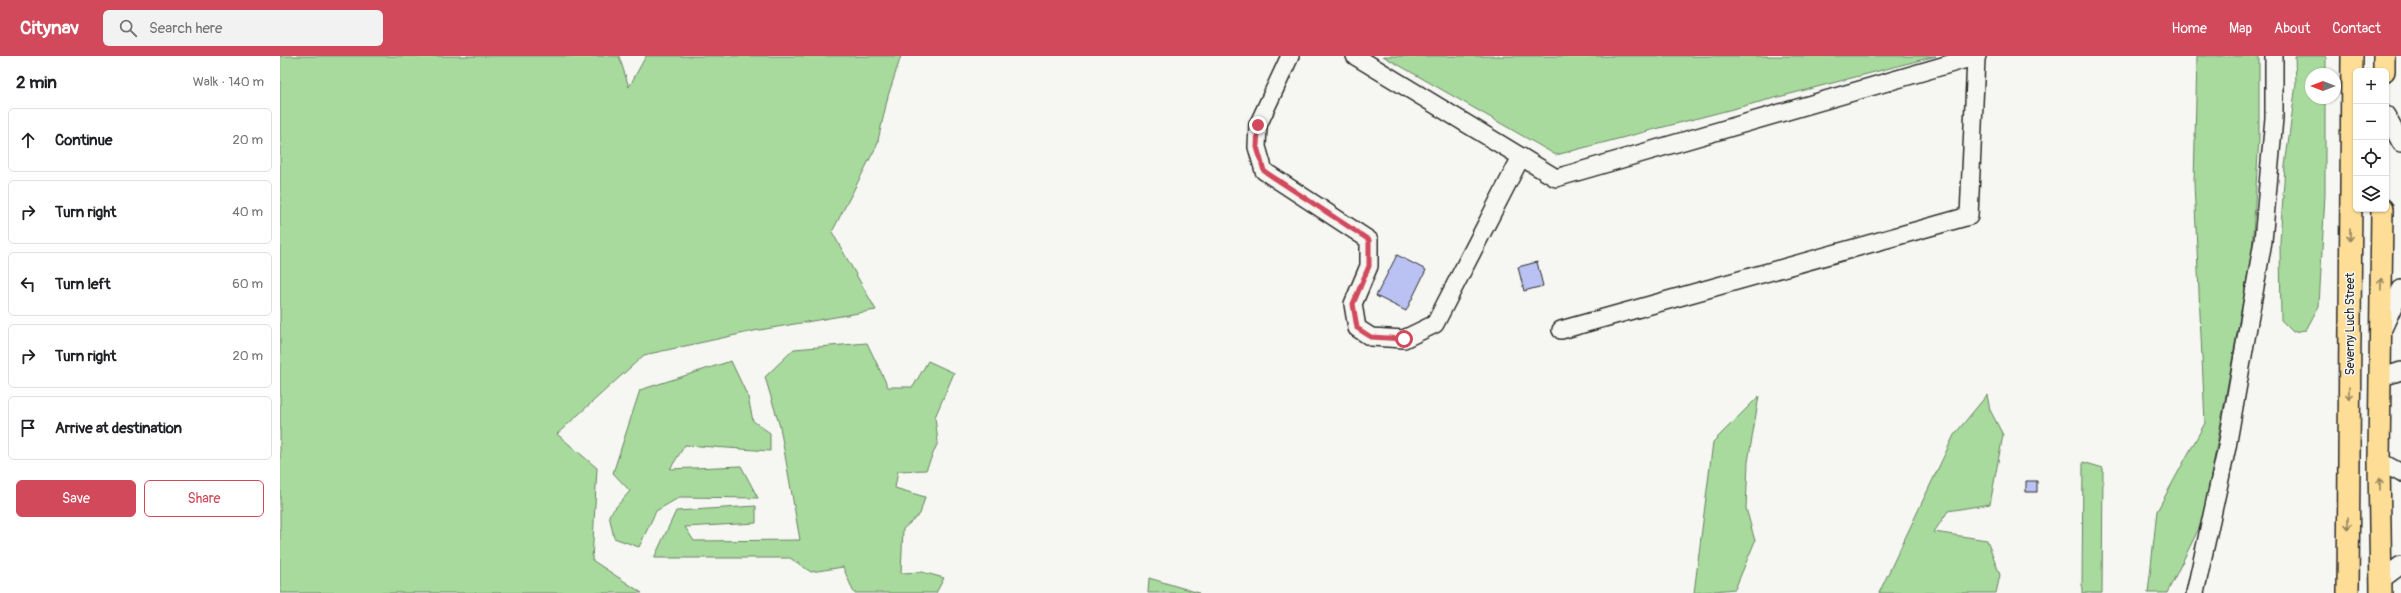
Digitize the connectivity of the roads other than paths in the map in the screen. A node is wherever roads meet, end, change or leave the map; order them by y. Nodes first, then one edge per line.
1 (1290, 56) edge
2 (1355, 56) edge
3 (2274, 56) edge
4 (2352, 56) edge
5 (2384, 56) edge
6 (1976, 57) edge
7 (2384, 68) edge
8 (2389, 121) edge
9 (2401, 143) edge
10 (1521, 157) junction
11 (2382, 212) edge
12 (2401, 289) edge
13 (1561, 330) dead end
14 (2381, 335) junction
15 (2401, 371) edge
16 (2380, 378) junction
17 (2379, 461) junction
18 (2401, 473) edge
19 (2401, 566) edge
20 (2381, 587) edge
21 (2195, 593) edge
22 (2348, 593) edge

1 - 10 lane
2 - 10 lane
3 - 21 lane
4 -> 22 main road, Severny Luch Street
5 - 7 main road
6 - 10 lane
6 - 13 lane
8 - 9 lane
14 -> 11 main road
12 - 14 lane
14 - 16 main road
15 - 16 lane
16 - 17 main road
17 - 18 lane
20 -> 17 main road
19 - 20 lane

